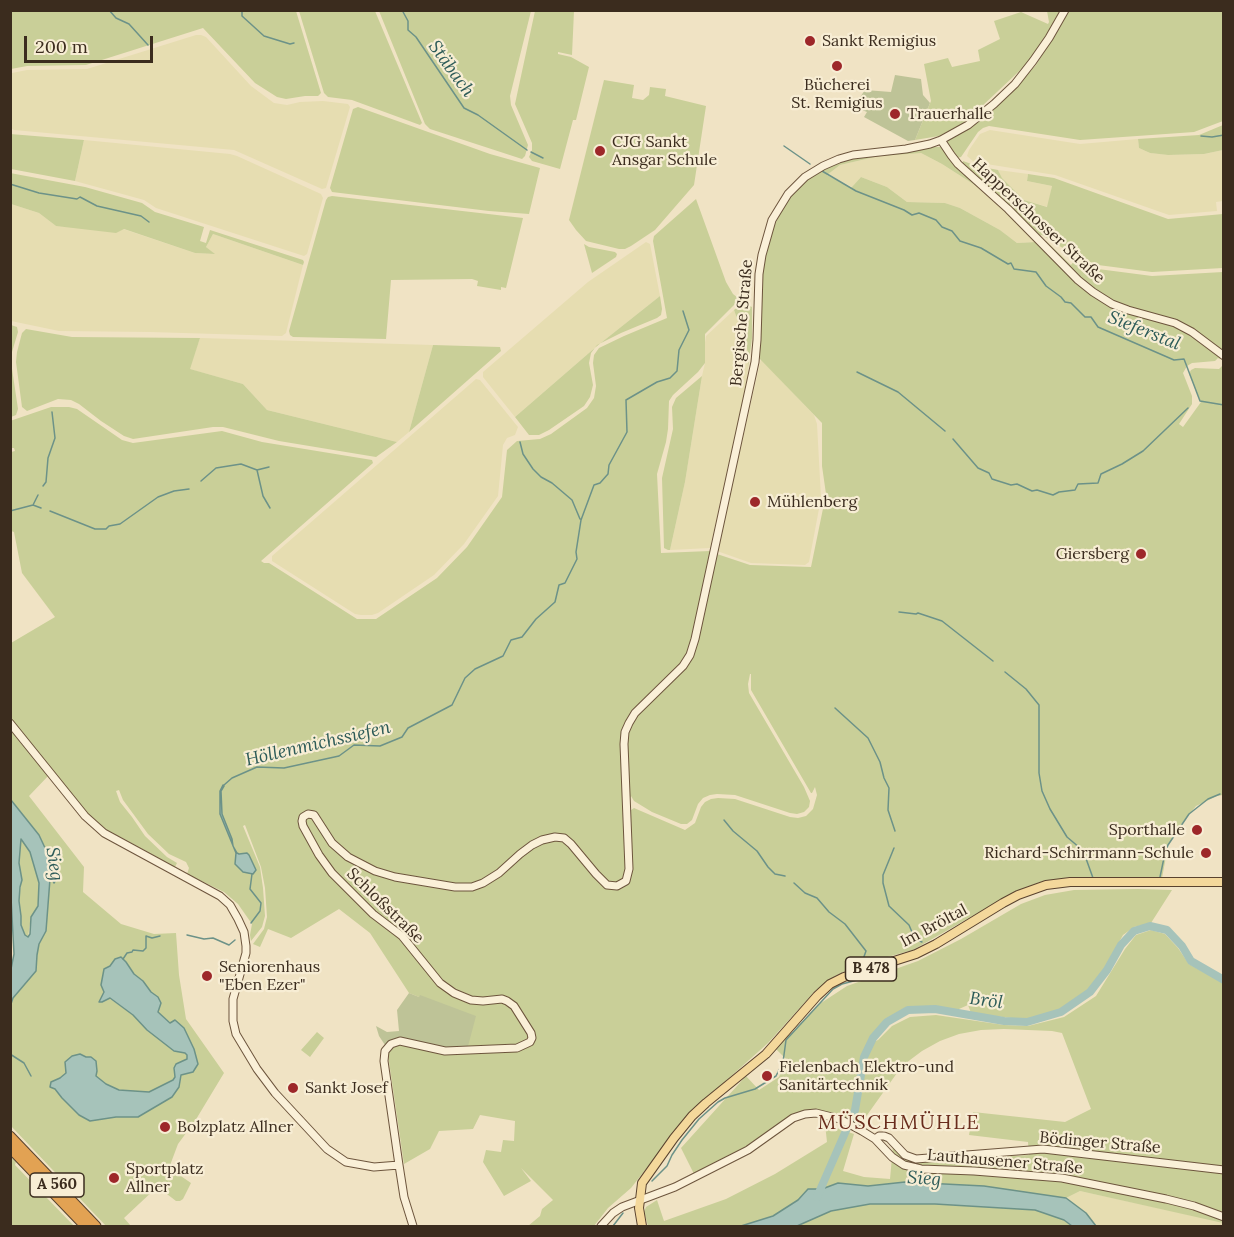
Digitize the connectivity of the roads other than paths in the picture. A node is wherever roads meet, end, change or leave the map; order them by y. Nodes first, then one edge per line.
1 (1065, 10) edge
2 (941, 140) junction
3 (1224, 356) edge
4 (713, 554) joint
5 (10, 723) edge
6 (1224, 882) edge
7 (10, 1136) edge
8 (875, 1139) junction
9 (15, 1149) edge
10 (399, 1165) junction
11 (1224, 1170) edge
12 (639, 1200) junction
13 (1224, 1217) edge
14 (85, 1227) edge
15 (96, 1227) edge
16 (413, 1227) edge
17 (601, 1227) edge
18 (642, 1227) edge

1 - 2 main road, Bergische Straße
2 - 3 main road, Happerschosser Straße
2 - 4 main road, Bergische Straße
4 - 10 main road, Schloßstraße
5 - 10 main road
6 - 12 main road, Im Bröltal / B 478
7 - 9 highway, A 560
8 - 11 main road, Bödinger Straße
8 - 12 main road, Lauthausener Straße
8 - 13 main road, Lauthausener Straße
9 - 14 highway, A 560
9 - 15 highway, A 560
10 - 16 main road, Schloßstraße
12 - 17 main road
12 - 18 main road, Im Bröltal / B 478

